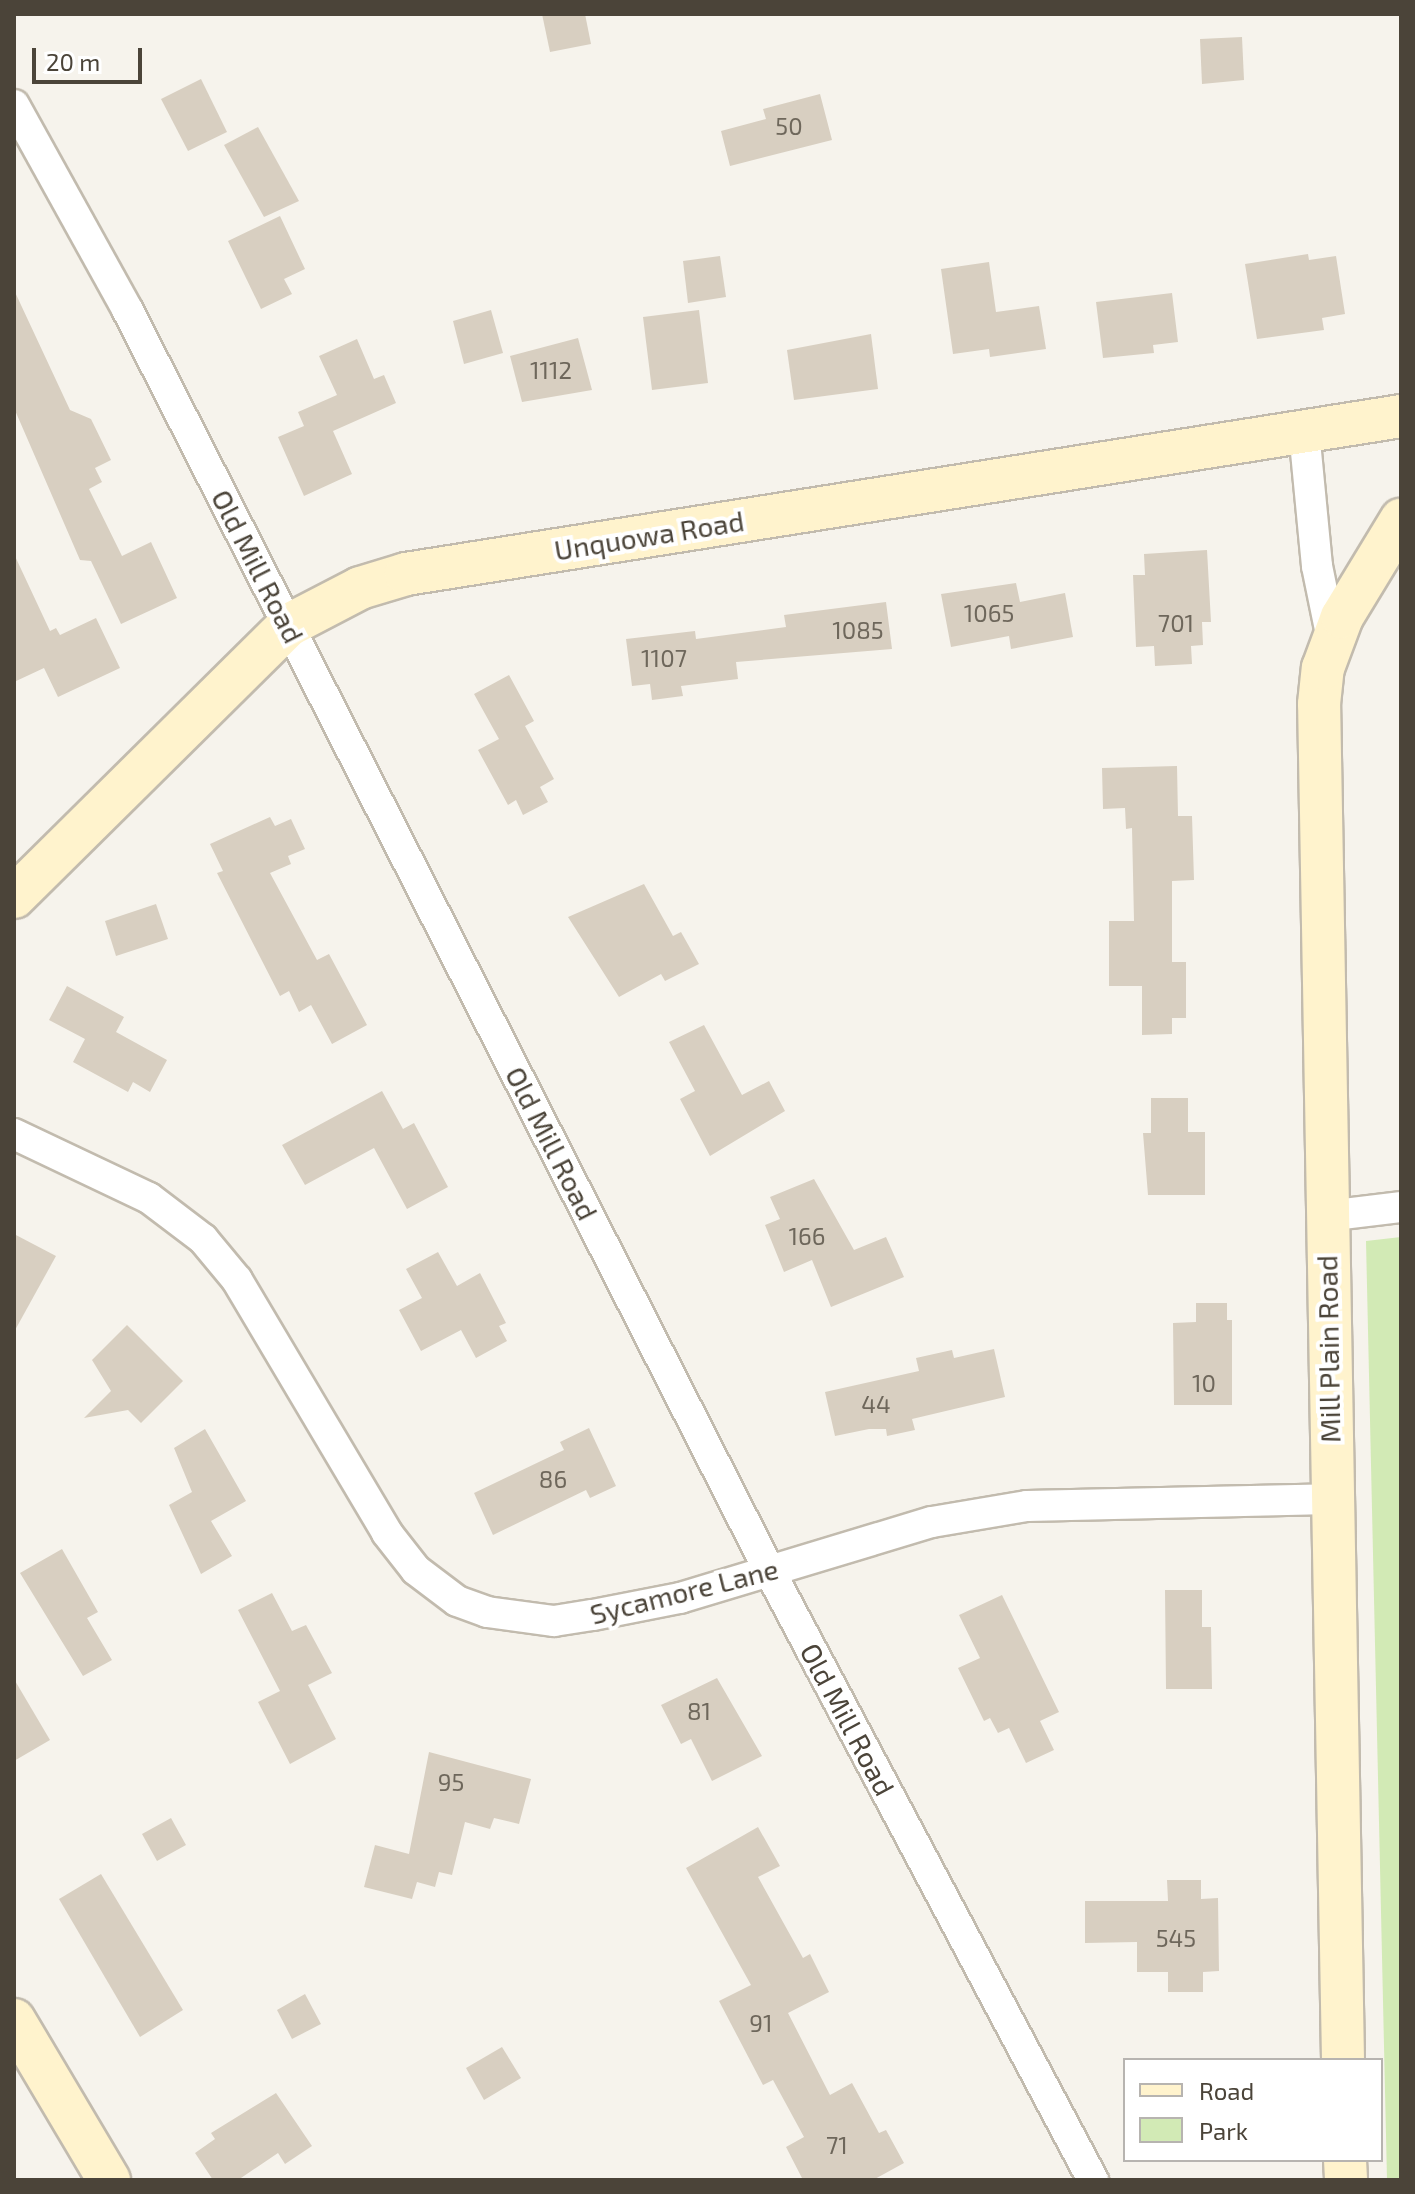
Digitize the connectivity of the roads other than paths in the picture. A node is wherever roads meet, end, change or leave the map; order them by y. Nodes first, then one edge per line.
1 (14, 105) edge
2 (1401, 416) edge
3 (1304, 431) junction
4 (1401, 520) edge
5 (289, 625) junction
6 (1332, 639) junction
7 (14, 897) edge
8 (14, 1134) edge
9 (1401, 1207) edge
10 (1326, 1216) junction
11 (1330, 1499) junction
12 (769, 1570) junction
13 (14, 2020) edge
14 (1343, 2058) edge
15 (109, 2180) edge
16 (1093, 2180) edge

1 - 5 street, Old Mill Road
2 - 3 main road, Unquowa Road
3 - 5 main road, Unquowa Road
3 - 6 street, Mill Plain Road
4 - 6 main road, Mill Plain Road
5 - 7 main road, Unquowa Road
5 - 12 street, Old Mill Road
6 - 10 main road, Mill Plain Road
8 - 12 street, Sycamore Lane
9 - 10 street
10 - 11 main road, Mill Plain Road
11 - 12 street, Sycamore Lane
11 - 14 main road, Mill Plain Road
12 - 16 street, Old Mill Road
13 - 15 main road

